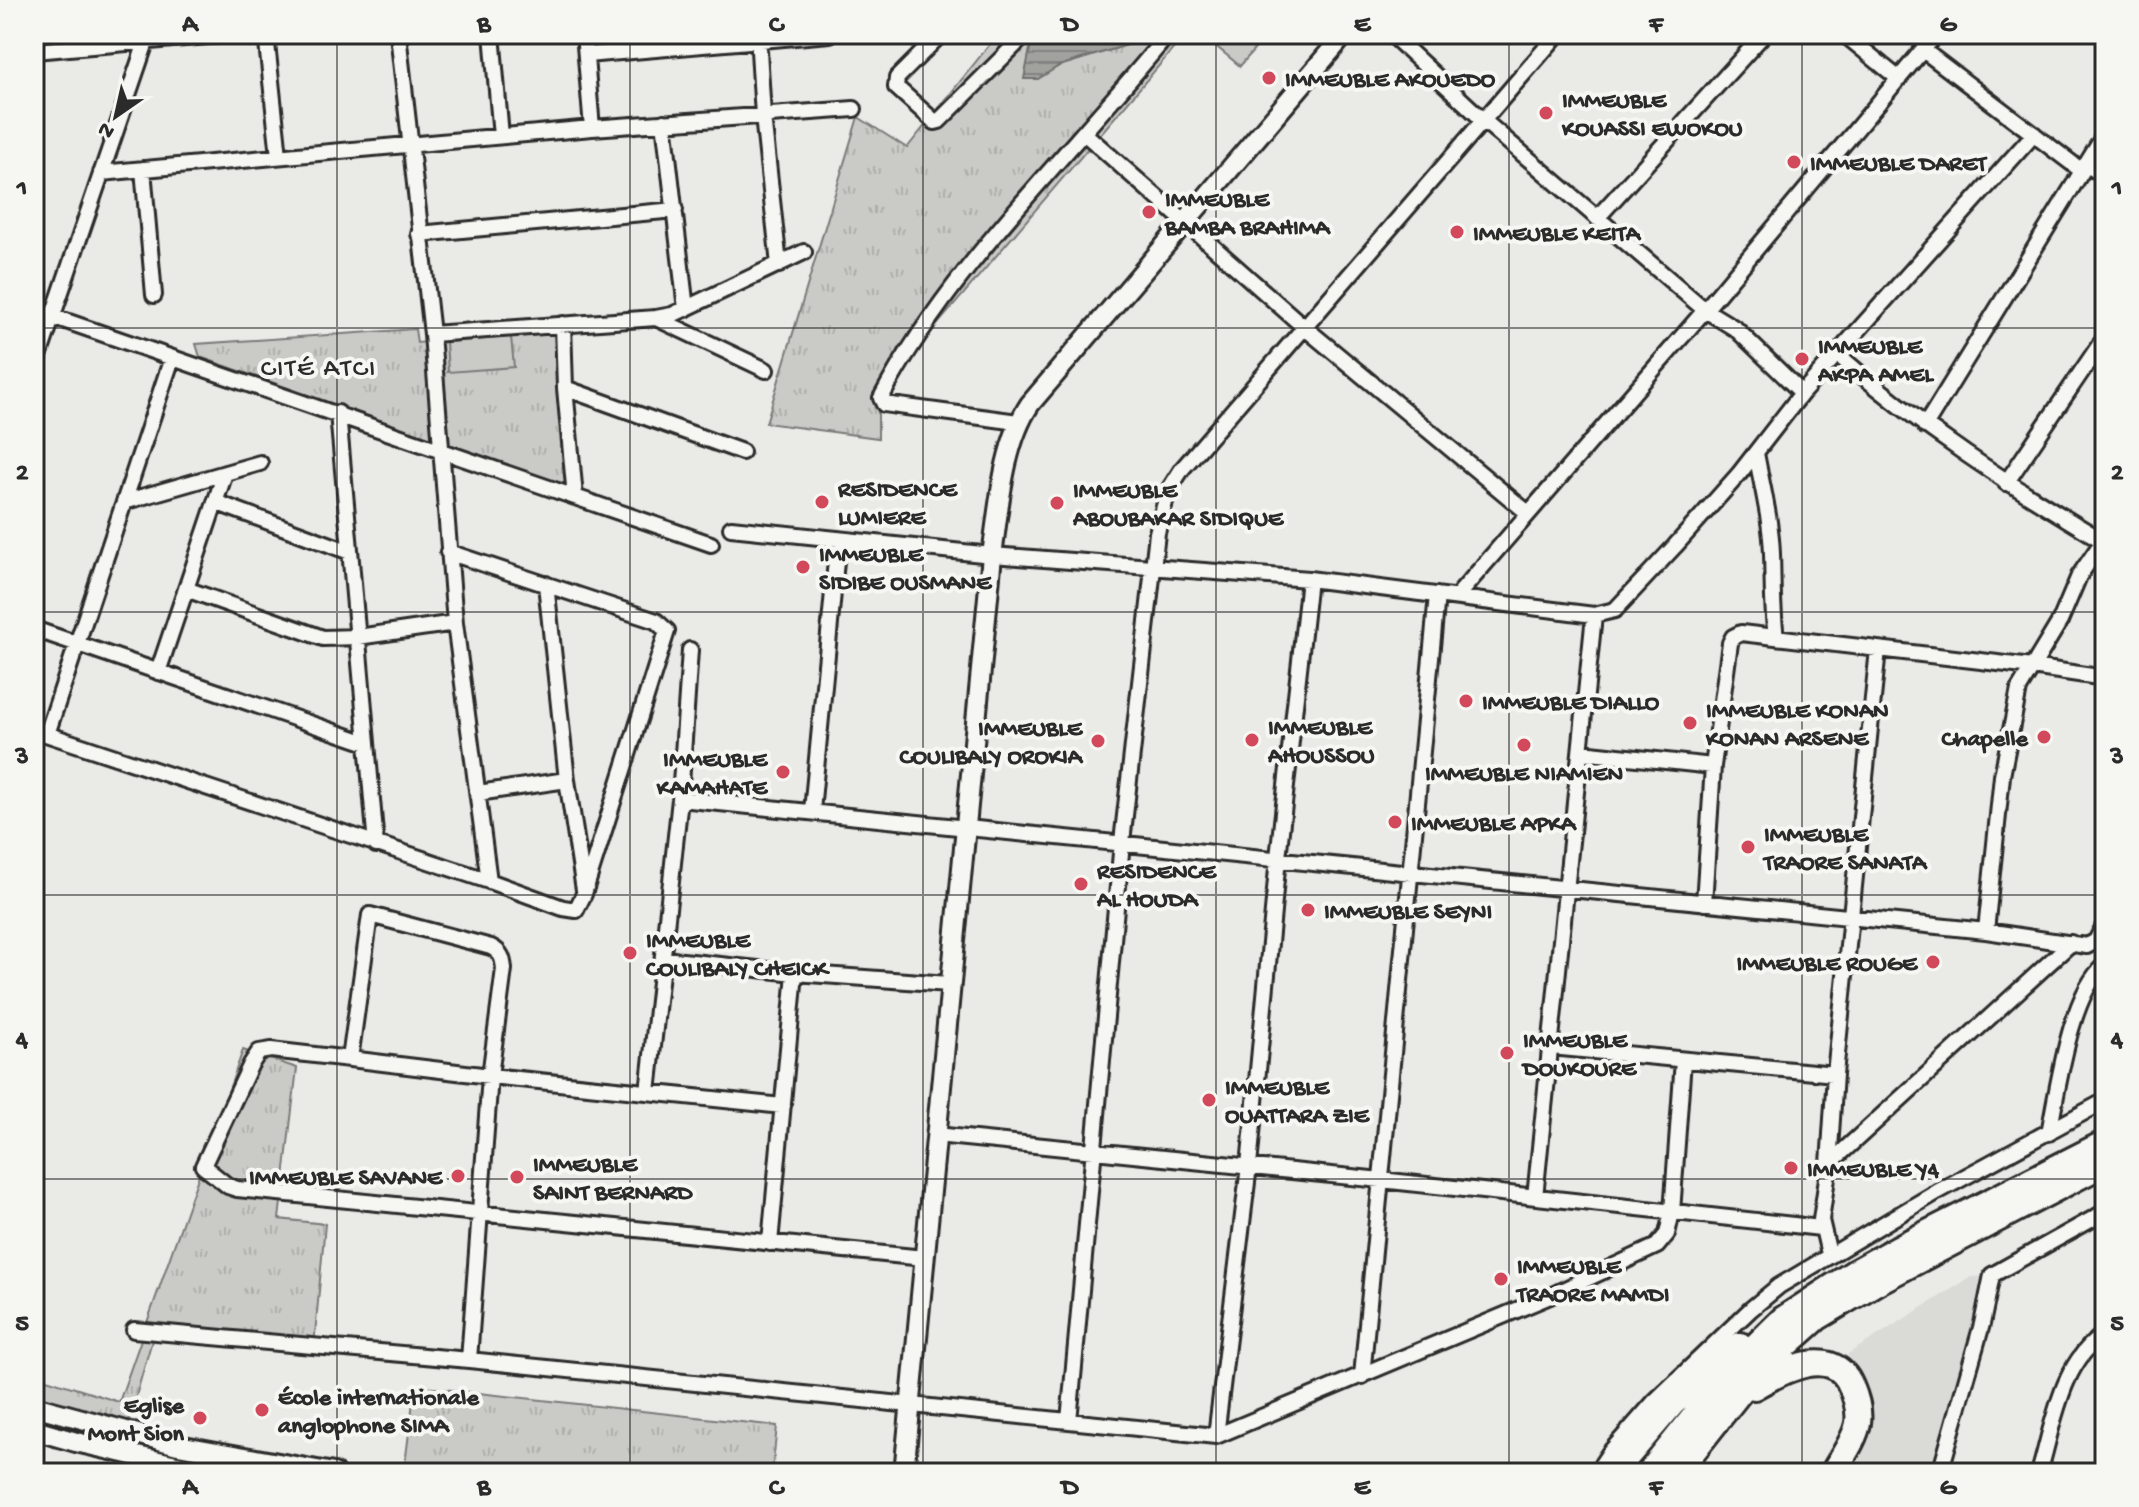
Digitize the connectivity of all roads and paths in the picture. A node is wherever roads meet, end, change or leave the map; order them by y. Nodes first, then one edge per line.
1 (231, 34) edge
2 (266, 34) edge
3 (398, 34) edge
4 (492, 34) edge
5 (584, 34) edge
6 (830, 34) edge
7 (1026, 34) edge
8 (1168, 34) edge
9 (1345, 34) edge
10 (1391, 34) edge
11 (1558, 34) edge
12 (1764, 34) edge
13 (1844, 34) edge
14 (1936, 34) edge
15 (758, 37) edge
16 (937, 38) dead end
17 (146, 42) junction
18 (1923, 50) junction
19 (34, 51) edge
20 (586, 55) junction
21 (1899, 79) junction
22 (854, 109) dead end
23 (763, 116) junction
24 (1483, 120) junction
25 (664, 122) junction
26 (592, 128) junction
27 (1084, 133) junction
28 (2034, 134) junction
29 (2105, 134) edge
30 (501, 136) junction
31 (409, 145) junction
32 (279, 156) junction
33 (2084, 168) junction
34 (143, 169) junction
35 (101, 173) junction
36 (2105, 176) edge
37 (675, 210) junction
38 (1597, 218) junction
39 (1185, 220) junction
40 (419, 234) junction
41 (804, 252) dead end
42 (779, 265) junction
43 (154, 295) dead end
44 (686, 309) junction
45 (34, 310) edge
46 (1705, 310) junction
47 (52, 317) junction
48 (656, 318) junction
49 (563, 324) junction
50 (1304, 327) junction
51 (432, 334) junction
52 (2105, 337) edge
53 (1837, 354) junction
54 (172, 358) junction
55 (766, 370) dead end
56 (34, 371) edge
57 (565, 388) junction
58 (1802, 393) junction
59 (338, 413) junction
60 (1018, 422) junction
61 (1925, 426) junction
62 (440, 450) junction
63 (742, 452) dead end
64 (1756, 453) junction
65 (260, 463) dead end
66 (225, 473) junction
67 (2006, 483) junction
68 (575, 497) junction
69 (124, 502) junction
70 (215, 502) junction
71 (1528, 513) junction
72 (731, 528) dead end
73 (838, 540) junction
74 (2104, 540) edge
75 (711, 544) dead end
76 (350, 552) junction
77 (448, 552) junction
78 (992, 555) junction
79 (1154, 569) junction
80 (1309, 579) junction
81 (546, 584) junction
82 (186, 589) junction
83 (1437, 595) junction
84 (1457, 596) junction
85 (1594, 615) junction
86 (455, 623) junction
87 (34, 629) edge
88 (358, 637) junction
89 (1776, 637) junction
90 (77, 645) junction
91 (1878, 649) junction
92 (690, 650) dead end
93 (2032, 667) junction
94 (158, 672) junction
95 (2105, 678) edge
96 (40, 732) edge
97 (367, 743) junction
98 (1581, 752) junction
99 (1713, 766) junction
100 (567, 780) junction
101 (478, 793) junction
102 (680, 799) junction
103 (812, 811) junction
104 (967, 828) junction
105 (1122, 842) junction
106 (376, 845) junction
107 (1278, 858) junction
108 (1410, 873) junction
109 (489, 881) junction
110 (1566, 889) junction
111 (584, 894) junction
112 (1704, 903) junction
113 (1851, 918) junction
114 (2105, 924) edge
115 (1986, 931) junction
116 (2096, 941) junction
117 (2071, 943) junction
118 (2105, 957) edge
119 (664, 959) junction
120 (2105, 965) edge
121 (795, 973) junction
122 (949, 984) junction
123 (1551, 1047) junction
124 (350, 1059) junction
125 (1683, 1060) junction
126 (1835, 1074) junction
127 (490, 1076) junction
128 (648, 1092) junction
129 (2105, 1101) edge
130 (783, 1106) junction
131 (2049, 1133) junction
132 (936, 1135) junction
133 (2105, 1143) edge
134 (1093, 1151) junction
135 (2105, 1163) edge
136 (1829, 1164) junction
137 (1249, 1166) junction
138 (1381, 1180) junction
139 (1535, 1197) junction
140 (1672, 1212) junction
141 (2105, 1212) edge
142 (479, 1213) junction
143 (1821, 1228) junction
144 (770, 1243) junction
145 (1829, 1254) junction
146 (924, 1258) junction
147 (1783, 1319) junction
148 (134, 1330) dead end
149 (2105, 1334) edge
150 (469, 1360) junction
151 (1362, 1376) junction
152 (910, 1405) junction
153 (34, 1406) edge
154 (1721, 1414) junction
155 (1069, 1421) junction
156 (34, 1430) edge
157 (1216, 1436) junction
158 (211, 1473) edge
159 (334, 1473) edge
160 (904, 1473) edge
161 (1596, 1473) edge
162 (1613, 1473) edge
163 (1649, 1473) edge
164 (1676, 1473) edge
165 (1833, 1473) edge
166 (1940, 1473) edge
167 (2039, 1473) edge

1 - 17 street
2 - 32 street
3 - 31 street
4 - 30 street
5 - 20 street
6 - 15 street
7 - 16 street
8 - 27 street
9 - 39 street
10 - 24 street
11 - 24 street
12 - 38 street
13 - 21 street
14 - 18 street
15 - 20 street
15 - 23 street
17 - 19 street
17 - 35 street
18 - 21 street
18 - 28 street
20 - 26 street
21 - 46 street
22 - 23 street
23 - 25 street
23 - 42 street
24 - 38 street
24 - 50 street
25 - 26 street
25 - 37 street
26 - 30 street
27 - 39 street
27 - 60 street
28 - 33 street
28 - 53 street
29 - 33 street
30 - 31 street
31 - 32 street
31 - 40 street
32 - 34 street
33 - 36 street
33 - 61 street
34 - 35 street
34 - 43 street
35 - 47 street
37 - 40 street
37 - 44 street
38 - 46 street
39 - 50 street
39 - 60 street
40 - 51 street
41 - 42 street
42 - 44 street
44 - 48 street
45 - 47 street
46 - 58 street
46 - 71 street
47 - 54 street
47 - 56 street
48 - 49 street
48 - 55 street
49 - 51 street
49 - 57 street
50 - 71 street
50 - 79 street
51 - 62 street
52 - 67 street
53 - 58 street
53 - 61 street
54 - 59 street
54 - 69 street
57 - 63 street
57 - 68 street
58 - 64 street
59 - 62 street
59 - 76 street
60 - 78 street
61 - 67 street
62 - 68 street
62 - 77 street
64 - 85 street
64 - 89 street
65 - 66 street
66 - 69 street
66 - 70 street
67 - 74 street
68 - 75 street
69 - 90 street
70 - 76 street
70 - 82 street
71 - 84 street
72 - 73 street
73 - 78 street
73 - 103 street
74 - 93 street
76 - 88 street
77 - 81 street
77 - 86 street
78 - 79 street
78 - 104 street
79 - 80 street
79 - 105 street
80 - 83 street
80 - 107 street
81 - 100 street
81 - 111 street
82 - 88 street
82 - 94 street
83 - 84 street
83 - 108 street
84 - 85 street
85 - 98 street
86 - 88 street
86 - 101 street
87 - 90 street
88 - 97 street
89 - 91 street
89 - 99 street
90 - 94 street
90 - 96 street
91 - 93 street
91 - 113 street
92 - 102 street
93 - 95 street
93 - 115 street
94 - 97 street
96 - 106 street
97 - 106 street
98 - 99 street
98 - 110 street
99 - 112 street
100 - 101 street
100 - 111 street
101 - 109 street
102 - 103 street
102 - 119 street
103 - 104 street
104 - 105 street
104 - 122 street
105 - 107 street
105 - 134 street
106 - 109 street
107 - 108 street
107 - 137 street
108 - 110 street
108 - 138 street
109 - 111 street
110 - 112 street
110 - 123 street
112 - 113 street
113 - 115 street
113 - 126 street
114 - 116 street
115 - 117 street
116 - 117 street
116 - 118 street
117 - 136 street
119 - 121 street
119 - 128 street
120 - 131 street
121 - 122 street
121 - 130 street
122 - 132 street
123 - 125 street
123 - 139 street
124 - 127 street
124 - 127 street
124 - 142 street
125 - 126 street
125 - 140 street
126 - 136 street
127 - 128 street
127 - 142 street
128 - 130 street
129 - 131 street
130 - 144 street
131 - 145 street
132 - 134 street
132 - 146 street
133 - 147 highway
134 - 137 street
134 - 155 street
135 - 154 highway
136 - 143 street
137 - 138 street
137 - 157 street
138 - 139 street
138 - 151 street
139 - 140 street
140 - 143 street
140 - 151 street
141 - 166 street
142 - 144 street
142 - 150 street
143 - 145 street
144 - 146 street
145 - 161 street
146 - 152 street
147 - 162 highway
147 - 163 highway
148 - 150 street
149 - 167 street
150 - 152 street
151 - 157 street
152 - 155 street
152 - 160 street
153 - 159 street
154 - 164 highway
154 - 165 highway
155 - 157 street
156 - 158 street

